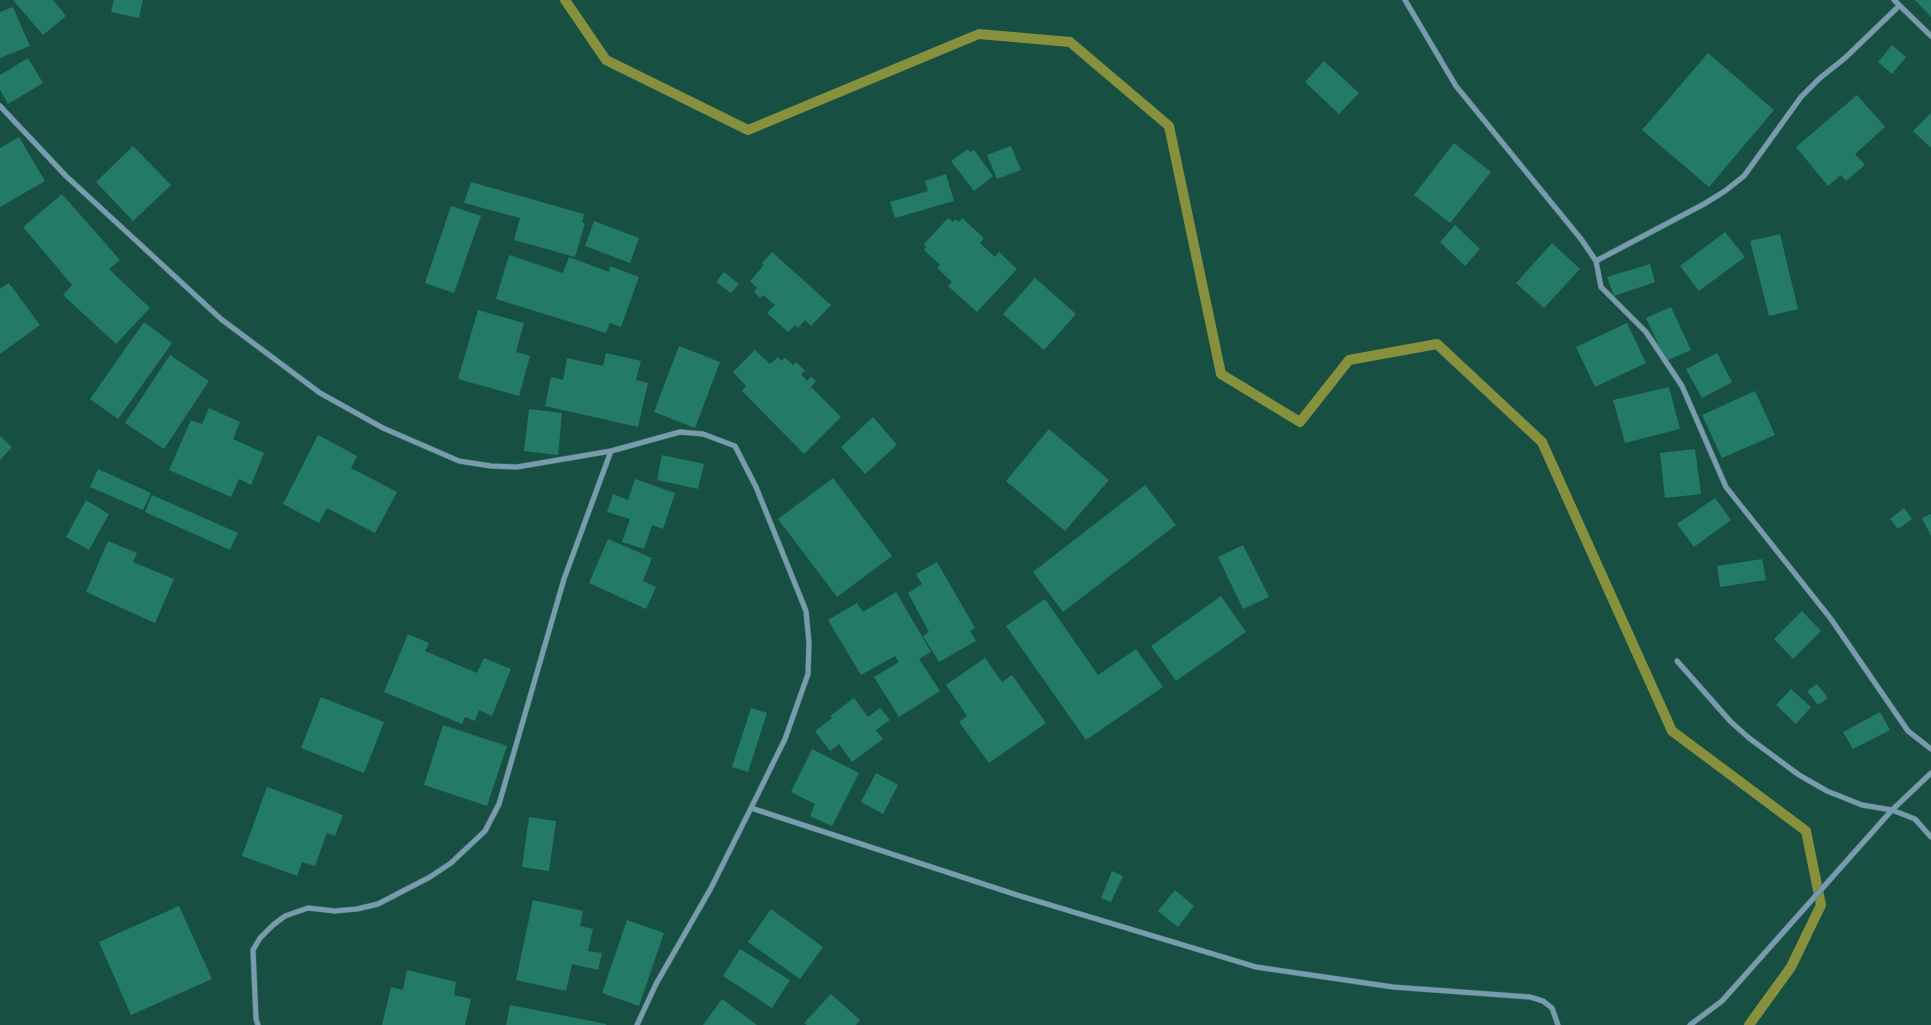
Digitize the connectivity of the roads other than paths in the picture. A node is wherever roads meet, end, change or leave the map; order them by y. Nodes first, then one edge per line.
1 (1405, 0) edge
2 (1894, 0) edge
3 (1899, 6) junction
4 (1931, 36) edge
5 (0, 106) edge
6 (1596, 261) junction
7 (611, 451) junction
8 (1677, 661) dead end
9 (1931, 748) edge
10 (1931, 773) edge
11 (751, 808) junction
12 (1892, 810) junction
13 (1931, 837) edge
14 (258, 1025) edge
15 (637, 1025) edge
16 (1558, 1025) edge
17 (1690, 1025) edge

1 - 6 street
2 - 3 street
3 - 4 street
3 - 6 street
5 - 7 street
6 - 9 street
7 - 11 street
7 - 14 street
8 - 12 street
10 - 12 street
11 - 15 street
11 - 16 street
12 - 13 street
12 - 17 street

